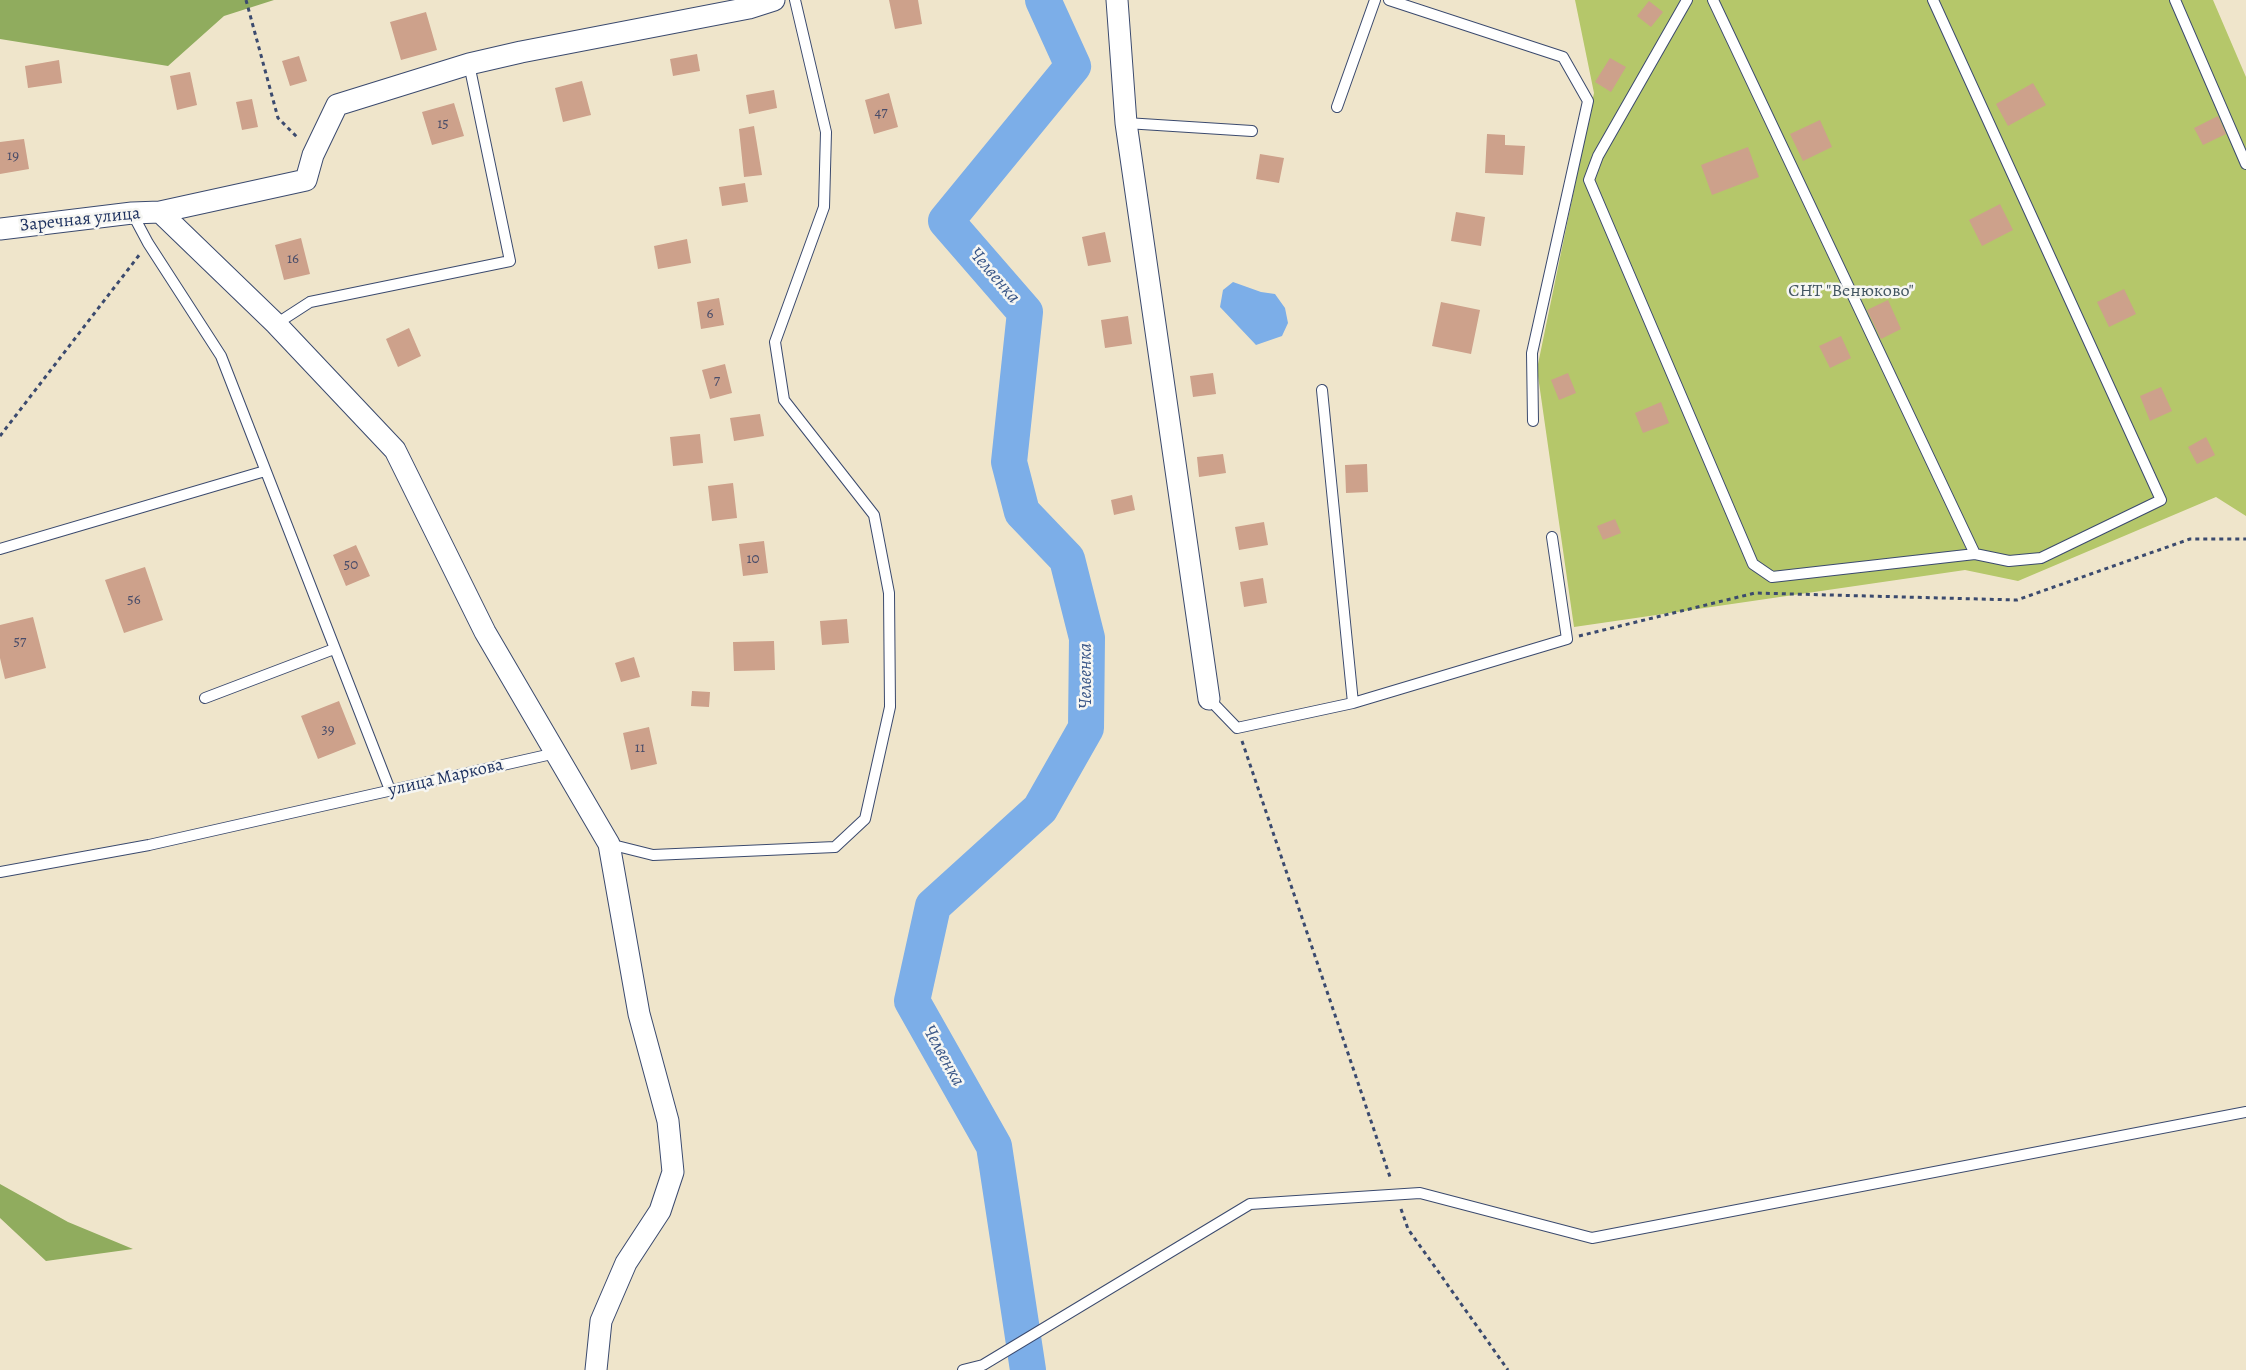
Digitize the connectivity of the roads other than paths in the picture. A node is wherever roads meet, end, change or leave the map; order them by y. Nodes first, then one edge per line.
1 (774, 0) edge
2 (795, 0) edge
3 (1117, 0) edge
4 (1375, 0) edge
5 (1391, 0) edge
6 (1687, 0) edge
7 (1713, 0) edge
8 (1932, 0) edge
9 (2175, 0) edge
10 (469, 64) junction
11 (1338, 107) dead end
12 (1126, 123) junction
13 (1252, 131) dead end
14 (2246, 164) edge
15 (160, 212) junction
16 (132, 213) junction
17 (0, 229) edge
18 (276, 324) junction
19 (1322, 390) dead end
20 (1534, 421) dead end
21 (265, 471) junction
22 (1552, 537) dead end
23 (0, 549) edge
24 (1975, 554) junction
25 (334, 648) junction
26 (205, 698) dead end
27 (1209, 699) joint
28 (1354, 703) junction
29 (556, 753) junction
30 (390, 790) junction
31 (609, 844) junction
32 (0, 872) edge
33 (2246, 1112) edge
34 (596, 1370) edge
35 (963, 1370) edge

1 - 10 street
2 - 31 lane
3 - 12 street
4 - 11 lane
5 - 20 lane
6 - 24 lane
7 - 24 lane
8 - 24 lane
9 - 14 lane
10 - 15 street, Заречная улица
10 - 18 lane
12 - 13 lane
12 - 27 street
15 - 16 street, Заречная улица
15 - 18 street
16 - 17 street, Заречная улица
16 - 21 lane
18 - 29 street
19 - 28 lane
21 - 23 lane
21 - 25 lane
22 - 28 lane
25 - 26 lane
25 - 30 lane
27 - 28 lane
29 - 30 lane, улица Маркова
29 - 31 street
30 - 32 lane, улица Маркова
31 - 34 street
33 - 35 lane

